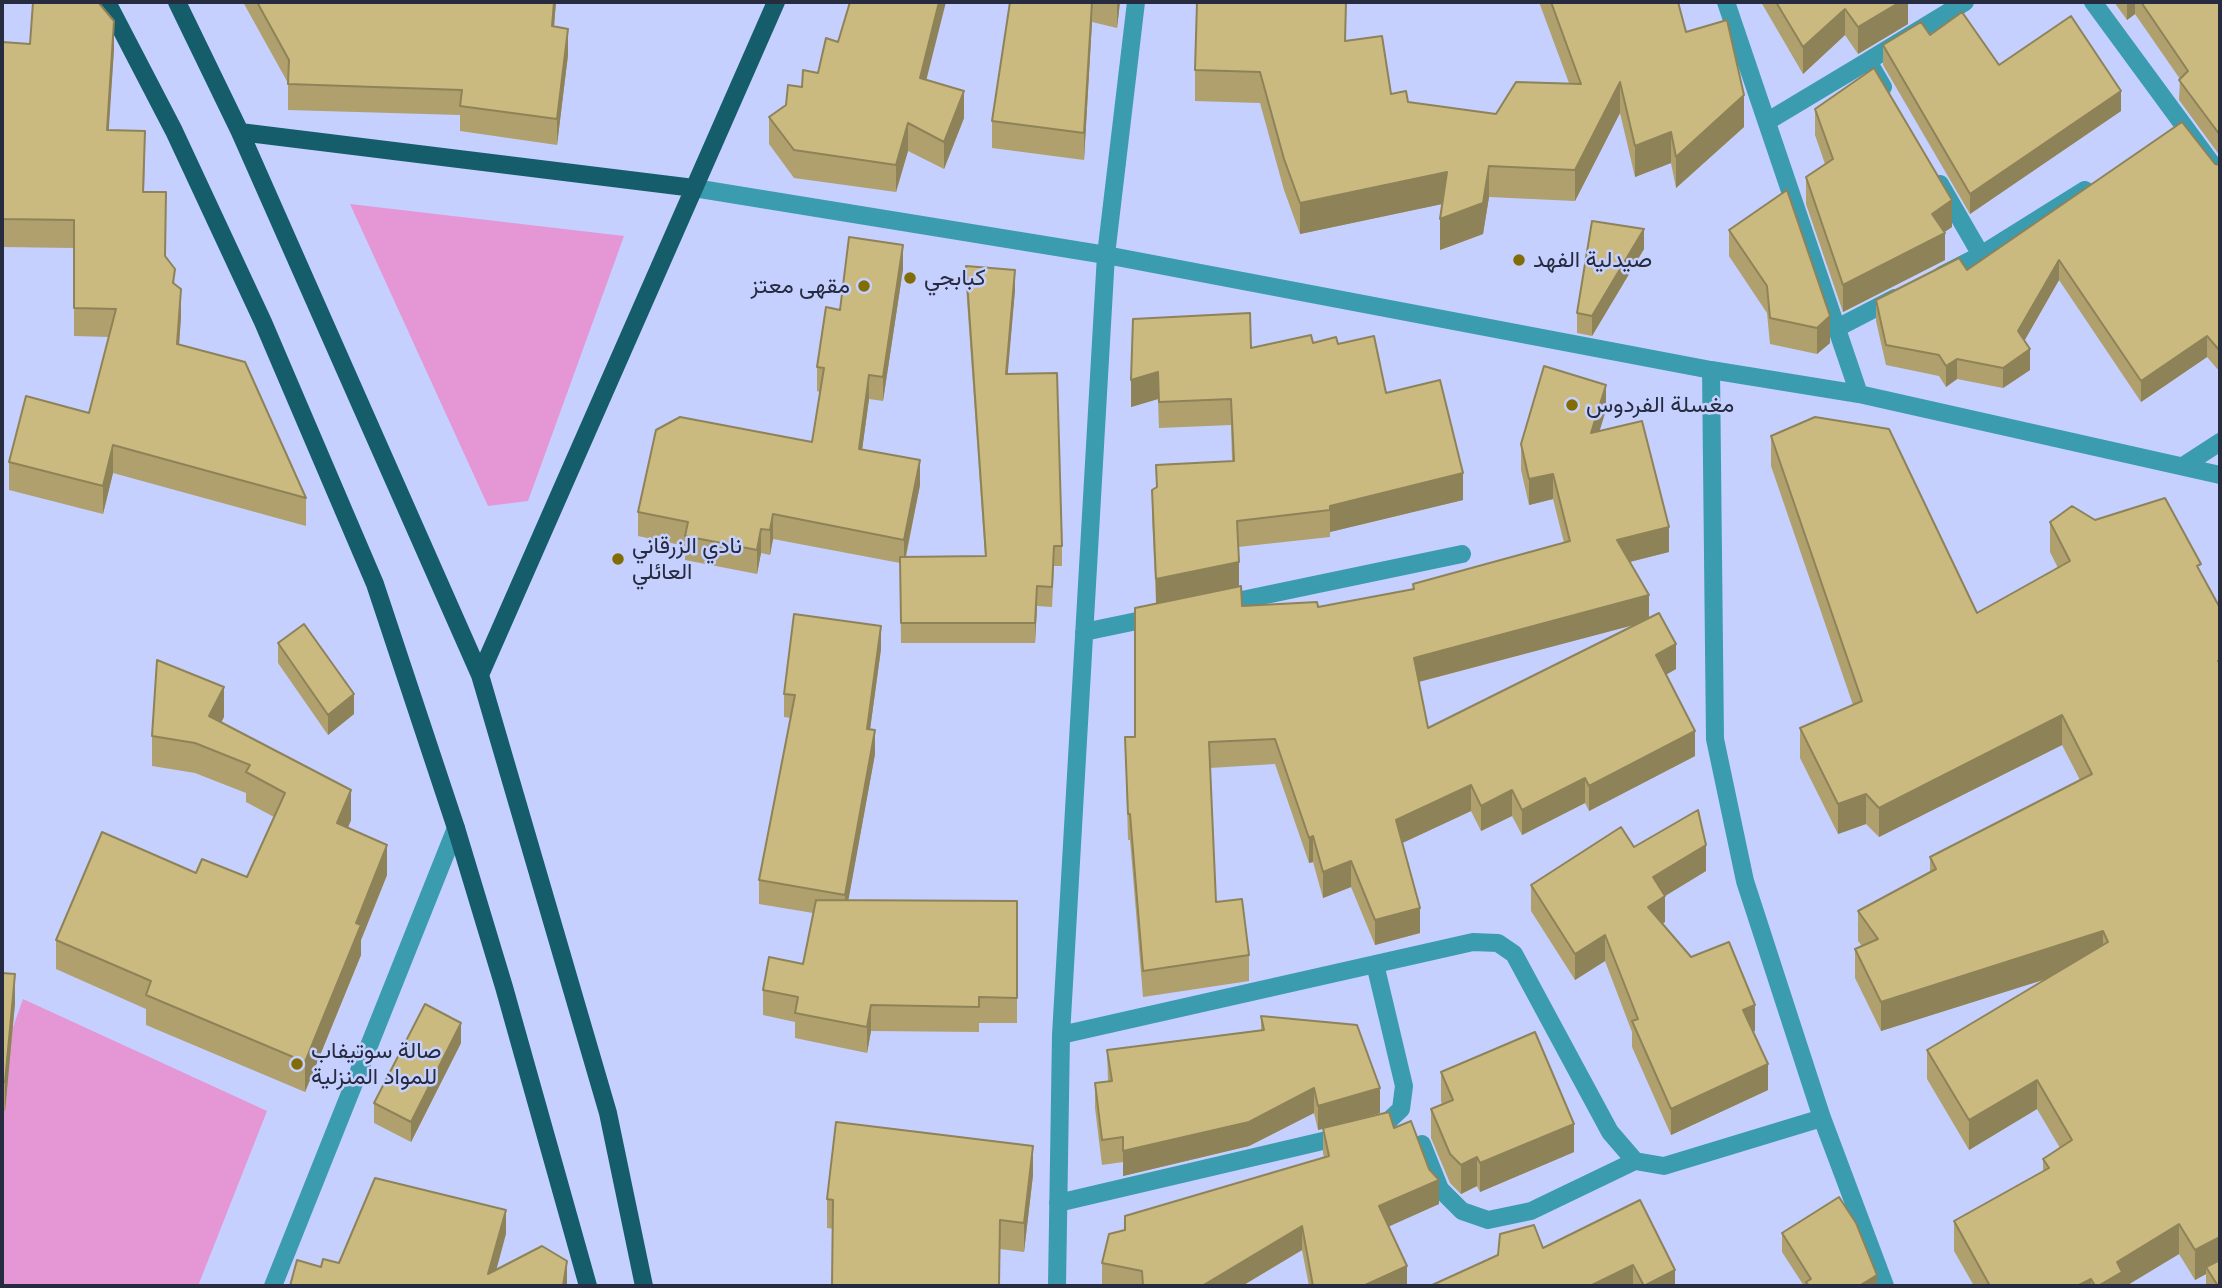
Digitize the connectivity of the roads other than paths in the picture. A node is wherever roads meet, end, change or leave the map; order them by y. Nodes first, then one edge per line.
1 (107, 2) edge
2 (177, 2) edge
3 (776, 2) edge
4 (1136, 2) edge
5 (1726, 2) edge
6 (1965, 2) edge
7 (2093, 2) edge
8 (1868, 61) junction
9 (1889, 98) edge
10 (1768, 121) junction
11 (2187, 126) junction
12 (240, 132) junction
13 (2164, 140) edge
14 (1932, 170) edge
15 (2220, 175) edge
16 (2095, 183) edge
17 (694, 188) junction
18 (1981, 254) junction
19 (1106, 255) junction
20 (1837, 328) junction
21 (1711, 370) junction
22 (1860, 394) junction
23 (2220, 442) edge
24 (2183, 466) junction
25 (2220, 475) edge
26 (1462, 554) dead end
27 (1206, 607) edge
28 (1179, 613) edge
29 (1084, 632) junction
30 (480, 675) junction
31 (456, 828) junction
32 (1375, 964) junction
33 (1061, 1035) junction
34 (1822, 1118) junction
35 (1422, 1144) edge
36 (1635, 1161) junction
37 (1058, 1203) junction
38 (272, 1286) edge
39 (588, 1286) edge
40 (644, 1286) edge
41 (1057, 1286) edge
42 (1885, 1286) edge

1 - 31 main road
2 - 12 main road
3 - 17 main road
4 - 19 street
5 - 10 street
6 - 8 street
7 - 11 street
8 - 9 street
8 - 10 street
10 - 20 street
11 - 13 street
11 - 15 street
12 - 17 main road
12 - 30 main road
14 - 18 street
16 - 18 street
17 - 19 street
17 - 30 main road
18 - 20 street
19 - 21 street
19 - 29 street
20 - 22 street
21 - 22 street
21 - 34 street
22 - 24 street
23 - 24 street
24 - 25 street
26 - 27 street
28 - 29 street
29 - 33 street
30 - 40 main road
31 - 38 street
31 - 39 main road
32 - 33 street
32 - 36 street
32 - 37 street
33 - 37 street
34 - 36 street
34 - 42 street
35 - 36 street
37 - 41 street

